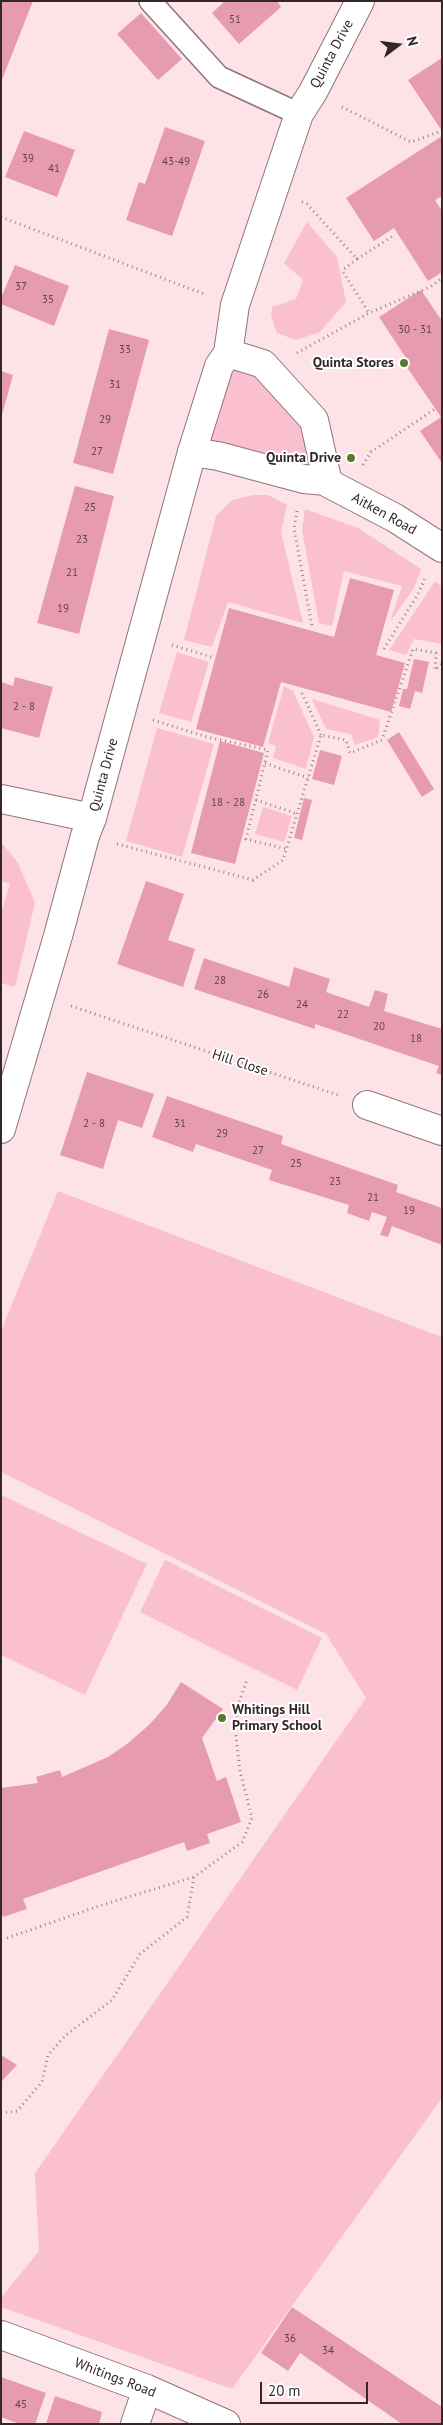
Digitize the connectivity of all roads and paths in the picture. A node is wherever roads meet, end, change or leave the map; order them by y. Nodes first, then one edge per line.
1 (150, 1) edge
2 (360, 1) edge
3 (306, 103) junction
4 (439, 132) dead end
5 (273, 191) junction
6 (1, 217) edge
7 (393, 236) dead end
8 (357, 259) junction
9 (442, 278) edge
10 (236, 306) junction
11 (369, 313) junction
12 (228, 353) junction
13 (263, 364) junction
14 (435, 409) dead end
15 (192, 452) junction
16 (325, 484) junction
17 (441, 547) edge
18 (312, 626) dead end
19 (143, 636) junction
20 (384, 649) dead end
21 (215, 658) dead end
22 (442, 664) edge
23 (302, 694) dead end
24 (121, 711) junction
25 (321, 735) junction
26 (265, 763) junction
27 (308, 778) junction
28 (1, 800) edge
29 (256, 800) junction
30 (296, 816) junction
31 (88, 827) junction
32 (287, 848) junction
33 (39, 996) junction
34 (367, 1105) joint
35 (1, 1129) edge
36 (442, 1131) edge
37 (247, 1680) dead end
38 (194, 1877) junction
39 (7, 1938) dead end
40 (1, 2113) edge
41 (1, 2335) edge
42 (146, 2389) junction
43 (135, 2424) edge
44 (226, 2424) edge

1 - 3 lane
2 - 3 street, Quinta Drive
3 - 4 path
3 - 5 street, Quinta Drive
5 - 8 path
5 - 10 street, Quinta Drive
6 - 10 path
7 - 8 path
8 - 11 path
9 - 11 path
10 - 12 street, Quinta Drive
11 - 13 path
12 - 13 street
12 - 15 street, Quinta Drive
13 - 16 street
14 - 16 path
15 - 16 street, Aitken Road
15 - 19 street, Quinta Drive
16 - 17 street, Aitken Road
16 - 18 path
17 - 20 path
19 - 21 path
19 - 24 street, Quinta Drive
22 - 25 path
23 - 25 path
24 - 26 path
24 - 31 street, Quinta Drive
25 - 27 path
26 - 27 path
26 - 29 path
27 - 30 path
28 - 31 street
29 - 30 path
29 - 32 path
30 - 32 path
31 - 32 path
31 - 33 street, Quinta Drive
33 - 34 path, Hill Close
33 - 35 street, Quinta Drive
34 - 36 street
37 - 38 path
38 - 39 path
38 - 40 path
41 - 42 street, Whitings Road
42 - 43 street
42 - 44 street, Whitings Road

